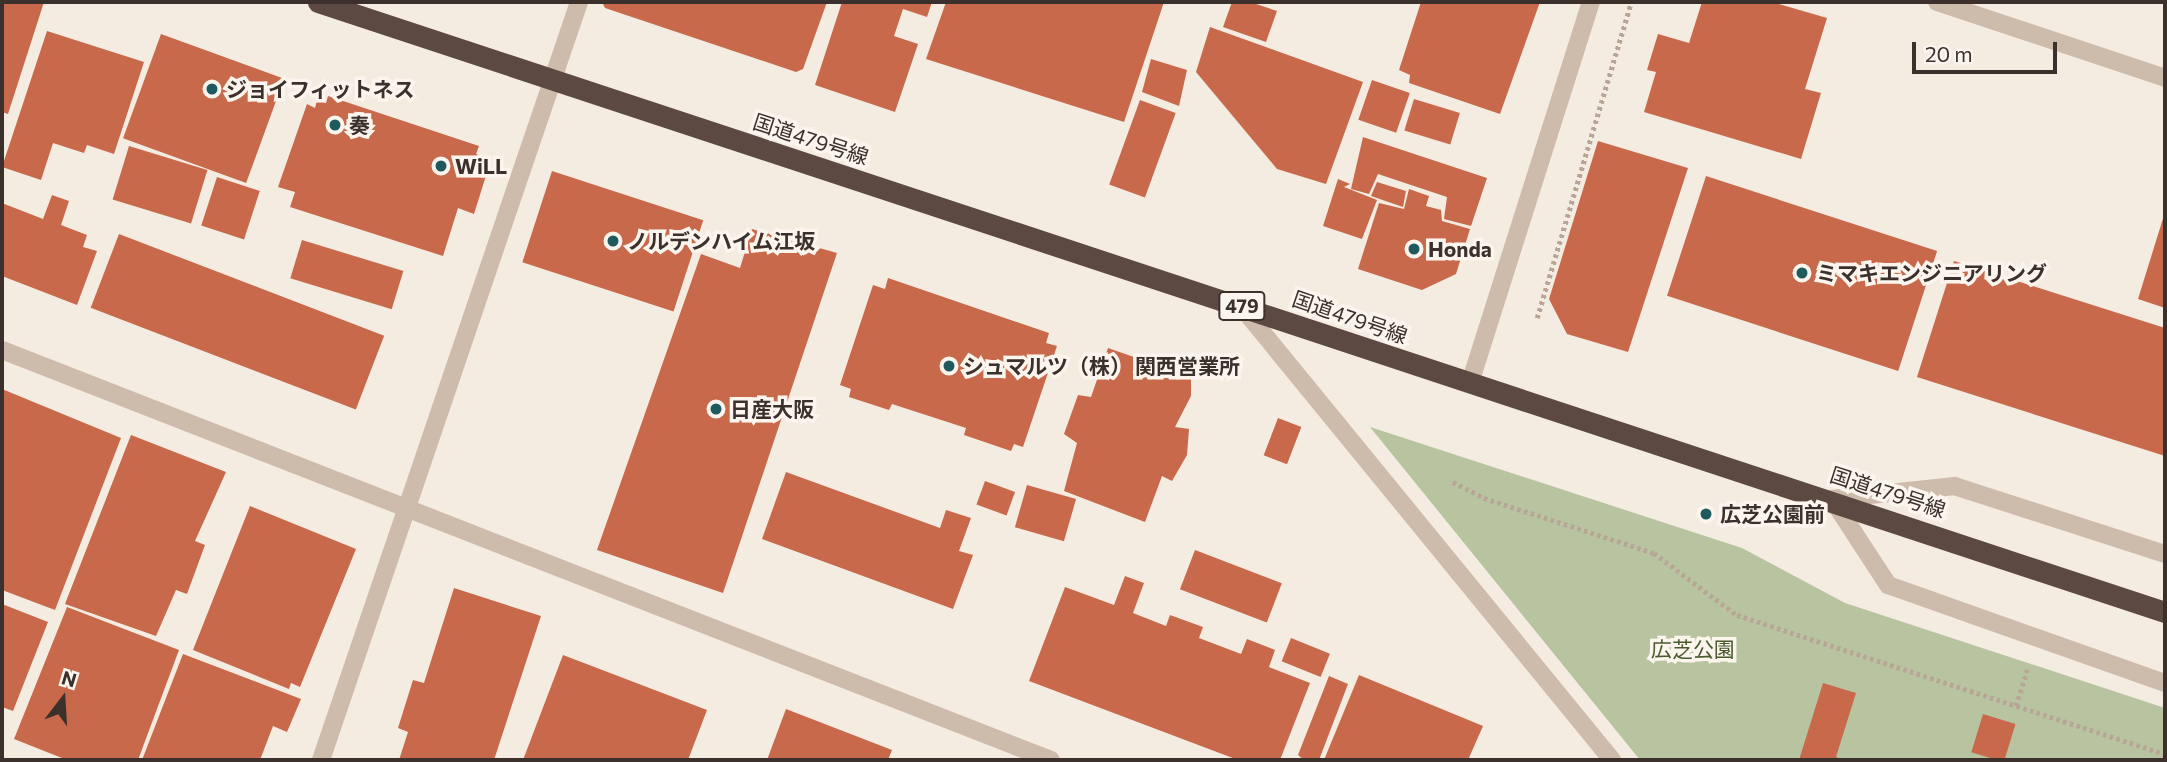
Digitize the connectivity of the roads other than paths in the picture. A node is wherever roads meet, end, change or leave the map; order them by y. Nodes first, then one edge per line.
1 (318, 2) edge
2 (579, 2) edge
3 (1591, 2) edge
4 (1937, 2) edge
5 (2165, 78) edge
6 (552, 80) junction
7 (1240, 305) junction
8 (2, 350) edge
9 (1470, 383) junction
10 (1832, 499) junction
11 (404, 507) junction
12 (2165, 554) edge
13 (2165, 612) edge
14 (2165, 683) edge
15 (321, 760) edge
16 (1051, 760) edge
17 (1611, 760) edge

1 - 6 highway, 国道479号線 / 479
2 - 6 street
3 - 9 street
4 - 5 street
6 - 7 highway, 国道479号線 / 479
6 - 11 street
7 - 9 highway, 国道479号線 / 479
7 - 17 street
8 - 11 street
9 - 10 highway, 国道479号線 / 479
10 - 12 street
10 - 13 highway, 国道479号線 / 479
10 - 14 street
11 - 15 street
11 - 16 street

